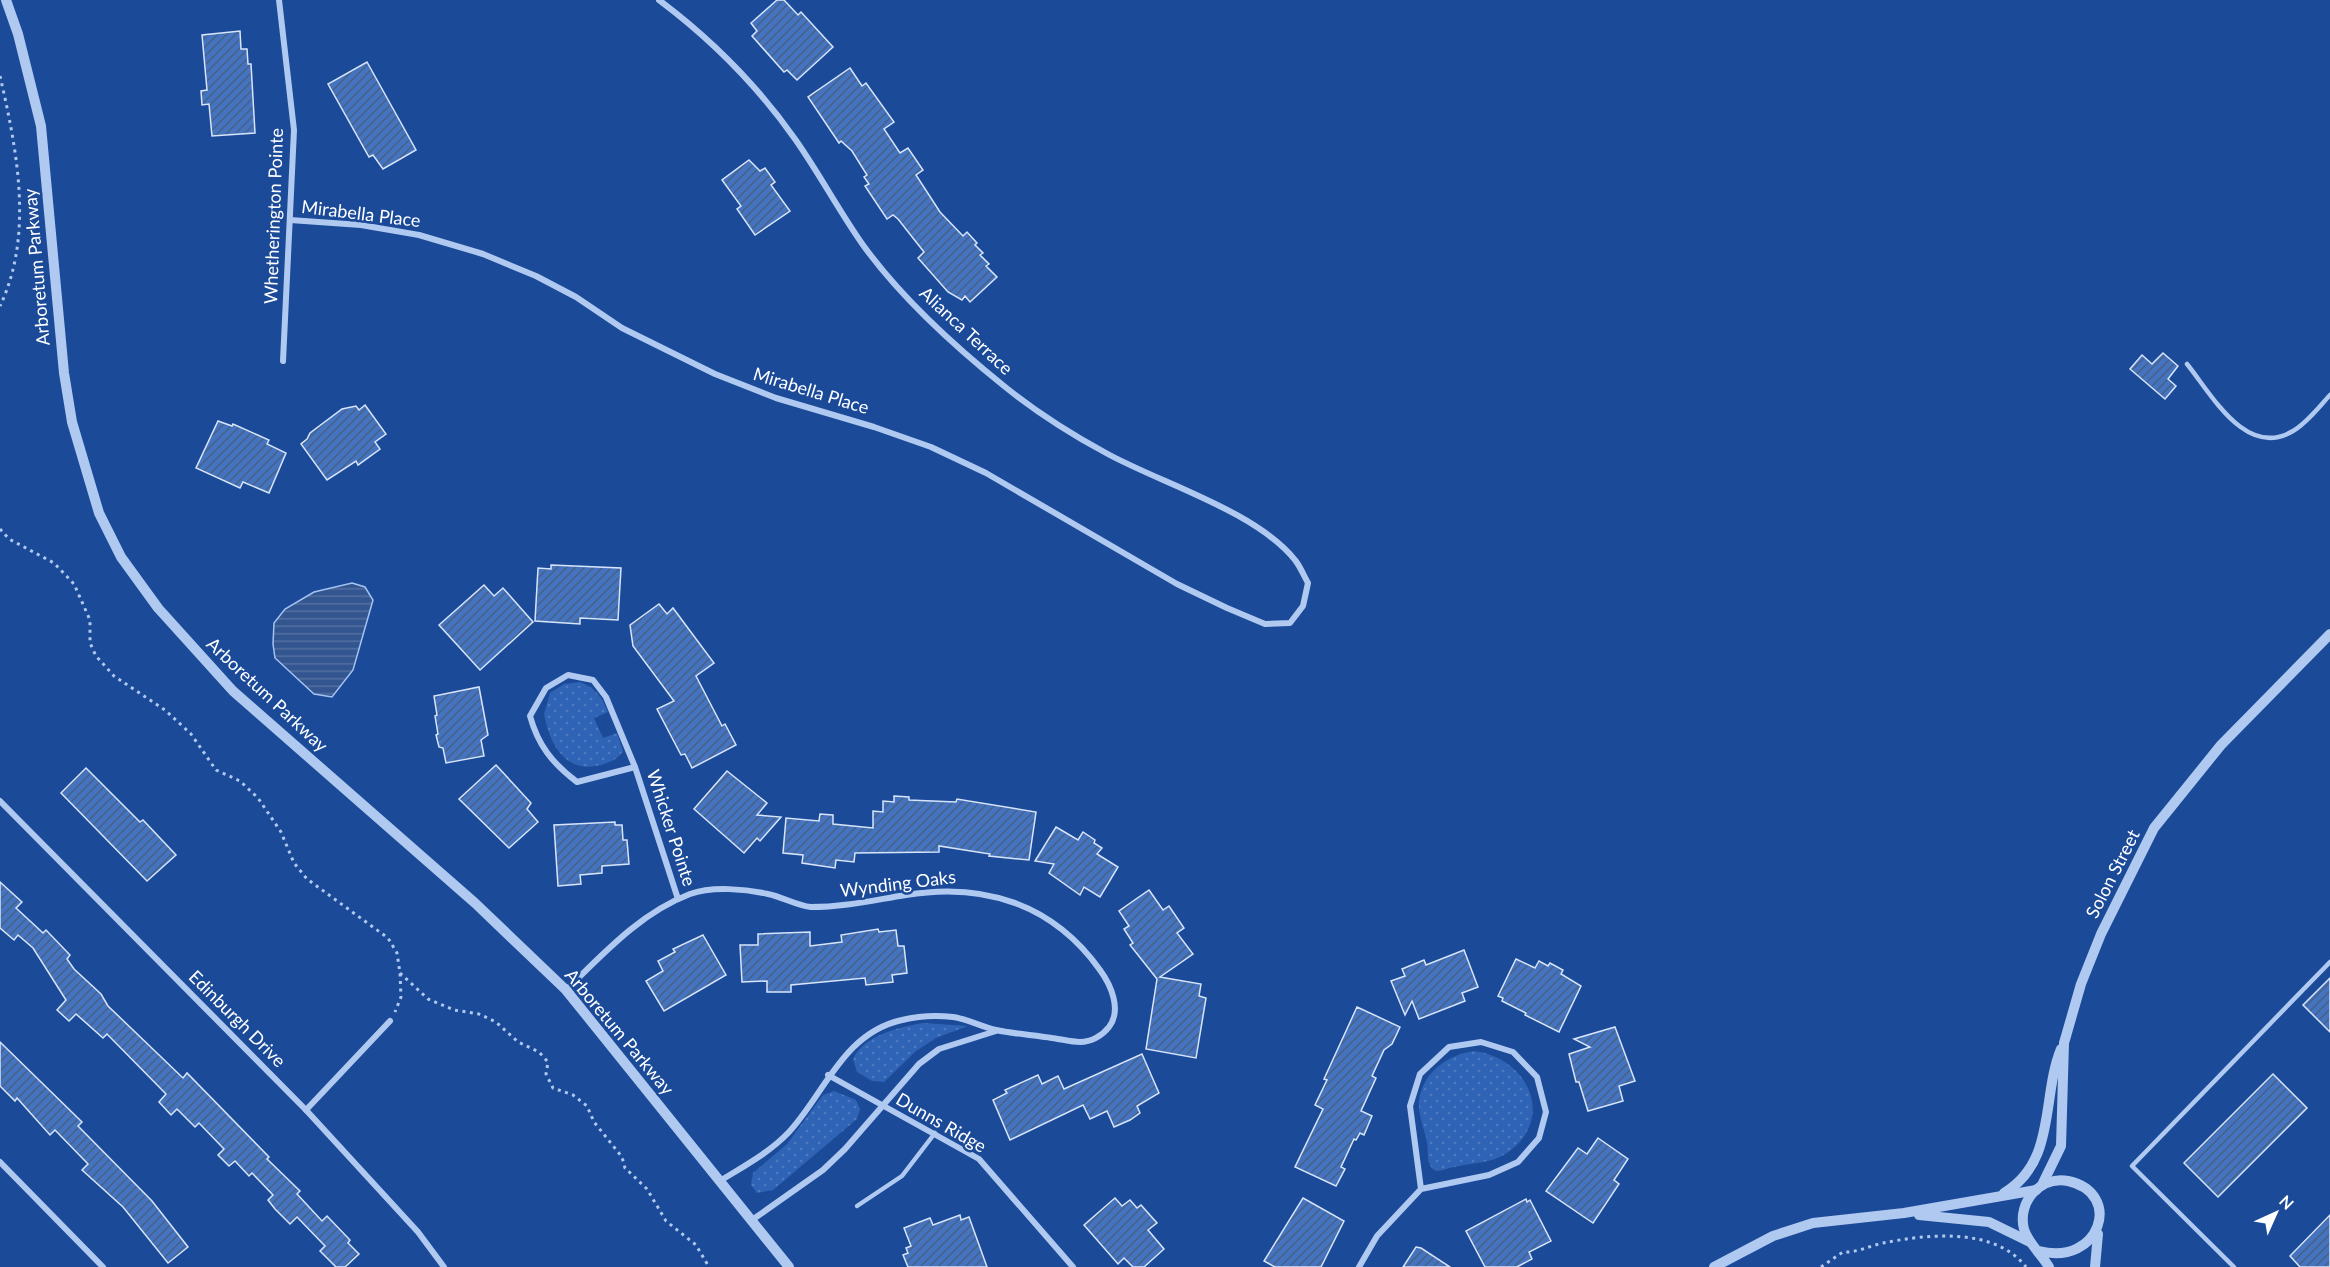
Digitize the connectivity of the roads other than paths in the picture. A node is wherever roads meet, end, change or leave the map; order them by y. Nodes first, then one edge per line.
1 (6, 0) edge
2 (279, 0) edge
3 (659, 0) edge
4 (290, 220) junction
5 (283, 361) dead end
6 (2187, 364) dead end
7 (2330, 395) edge
8 (1303, 606) joint
9 (2330, 634) edge
10 (635, 766) junction
11 (0, 801) edge
12 (678, 899) junction
13 (2330, 962) edge
14 (566, 990) junction
15 (390, 1021) road end
16 (996, 1030) junction
17 (2064, 1043) junction
18 (828, 1076) junction
19 (882, 1106) junction
20 (306, 1110) junction
21 (935, 1133) junction
22 (0, 1162) edge
23 (720, 1181) junction
24 (2039, 1188) junction
25 (1421, 1189) junction
26 (1993, 1197) junction
27 (857, 1206) dead end
28 (1904, 1214) junction
29 (752, 1220) junction
30 (2099, 1228) junction
31 (2030, 1242) junction
32 (2039, 1251) junction
33 (103, 1267) edge
34 (444, 1267) edge
35 (789, 1267) edge
36 (1073, 1267) edge
37 (1359, 1267) edge
38 (1714, 1267) edge
39 (2049, 1267) edge
40 (2095, 1267) edge
41 (2234, 1267) edge

1 - 14 street, Arboretum Parkway
2 - 4 street, Whetherington Pointe
3 - 8 street, Alianca Terrace
4 - 5 street, Whetherington Pointe
4 - 8 street, Mirabella Place
6 - 7 lane
9 - 17 street, Solon Street
10 - 10 street, Whicker Pointe
10 - 12 street, Whicker Pointe
11 - 20 street, Edinburgh Drive
12 - 14 street, Wynding Oaks
12 - 16 street, Wynding Oaks
13 - 41 lane
14 - 23 street, Arboretum Parkway
15 - 20 street
16 - 18 street, Wynding Oaks
16 - 19 street, Wynding Oaks
17 - 24 street, Solon Street
17 - 26 street
18 - 19 street, Dunns Ridge
18 - 23 street, Wynding Oaks
19 - 21 street, Dunns Ridge
19 - 29 street, Wynding Oaks
20 - 34 street, Edinburgh Drive
21 - 27 lane
21 - 36 street, Dunns Ridge
22 - 33 street
23 - 29 street, Arboretum Parkway
24 - 26 street
24 - 30 street
24 - 31 street, Solon Street
25 - 25 street
25 - 37 street
26 - 28 street
28 - 31 street
28 - 38 street
29 - 35 street, Arboretum Parkway
30 - 32 street
30 - 40 street
31 - 32 street
32 - 39 street

